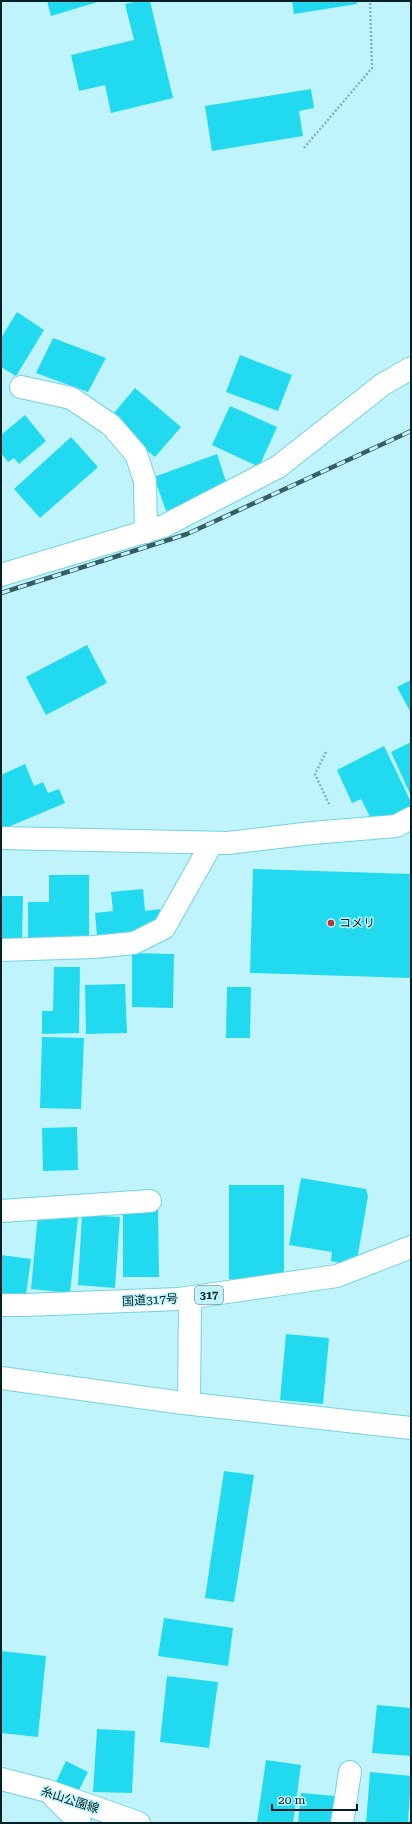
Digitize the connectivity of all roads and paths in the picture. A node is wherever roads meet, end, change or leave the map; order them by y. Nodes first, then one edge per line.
1 (370, 1) edge
2 (304, 148) dead end
3 (411, 368) edge
4 (22, 387) dead end
5 (146, 532) junction
6 (1, 575) edge
7 (326, 752) dead end
8 (411, 818) edge
9 (341, 830) junction
10 (1, 838) edge
11 (212, 843) junction
12 (1, 950) edge
13 (150, 1201) dead end
14 (1, 1211) edge
15 (411, 1247) edge
16 (190, 1298) junction
17 (1, 1305) edge
18 (1, 1378) edge
19 (188, 1403) junction
20 (411, 1428) edge
21 (350, 1772) dead end
22 (1, 1779) edge
23 (48, 1791) junction
24 (80, 1823) edge
25 (139, 1823) edge
26 (342, 1823) edge

1 - 2 path
3 - 5 main road
4 - 5 main road
5 - 6 main road
7 - 9 path
8 - 9 main road
9 - 11 main road
10 - 11 main road
11 - 12 main road
13 - 14 main road
15 - 16 main road, 国道317号 / 317
16 - 17 main road, 国道317号 / 317
16 - 19 main road
18 - 19 main road
19 - 20 main road
21 - 26 main road
22 - 23 main road, 糸山公園線
23 - 24 main road
23 - 25 main road, 糸山公園線

